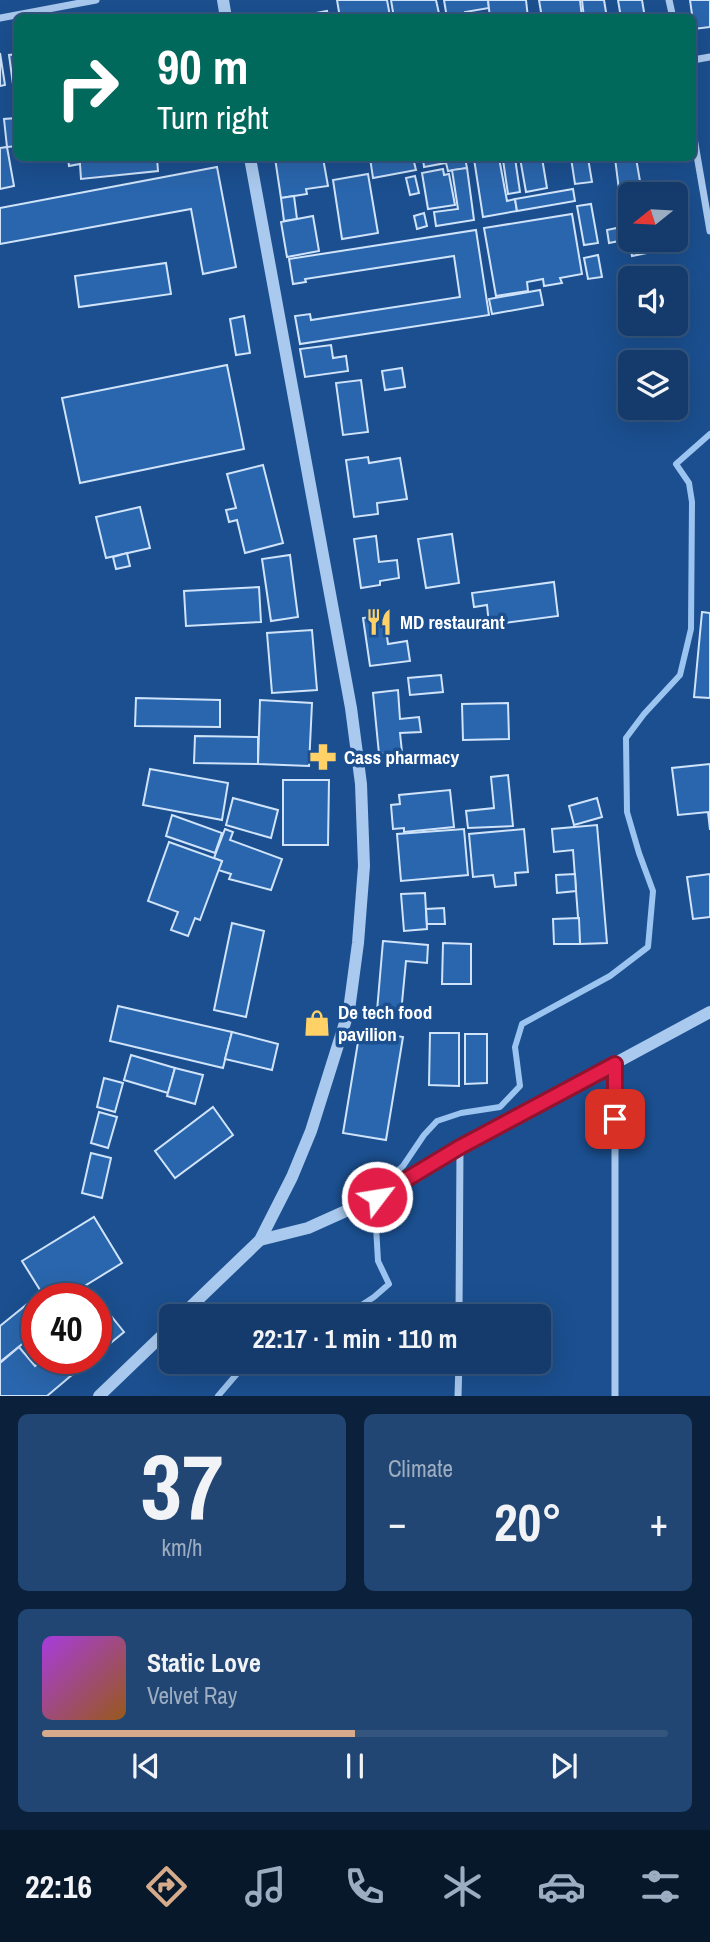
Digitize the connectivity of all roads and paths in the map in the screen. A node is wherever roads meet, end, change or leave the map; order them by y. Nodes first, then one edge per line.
1 (96, 0) edge
2 (21, 14) edge
3 (696, 149) edge
4 (251, 161) edge
5 (710, 231) edge
6 (710, 1012) edge
7 (615, 1064) junction
8 (460, 1147) junction
9 (260, 1240) junction
10 (193, 1304) edge
11 (459, 1304) edge
12 (159, 1338) edge
13 (458, 1374) edge
14 (99, 1396) edge
15 (458, 1396) edge
16 (615, 1396) edge

1 - 2 street
3 - 5 street
4 - 9 street
6 - 7 street
7 - 8 street
7 - 16 street
8 - 9 street
8 - 11 street
9 - 10 street
12 - 14 street
13 - 15 street

